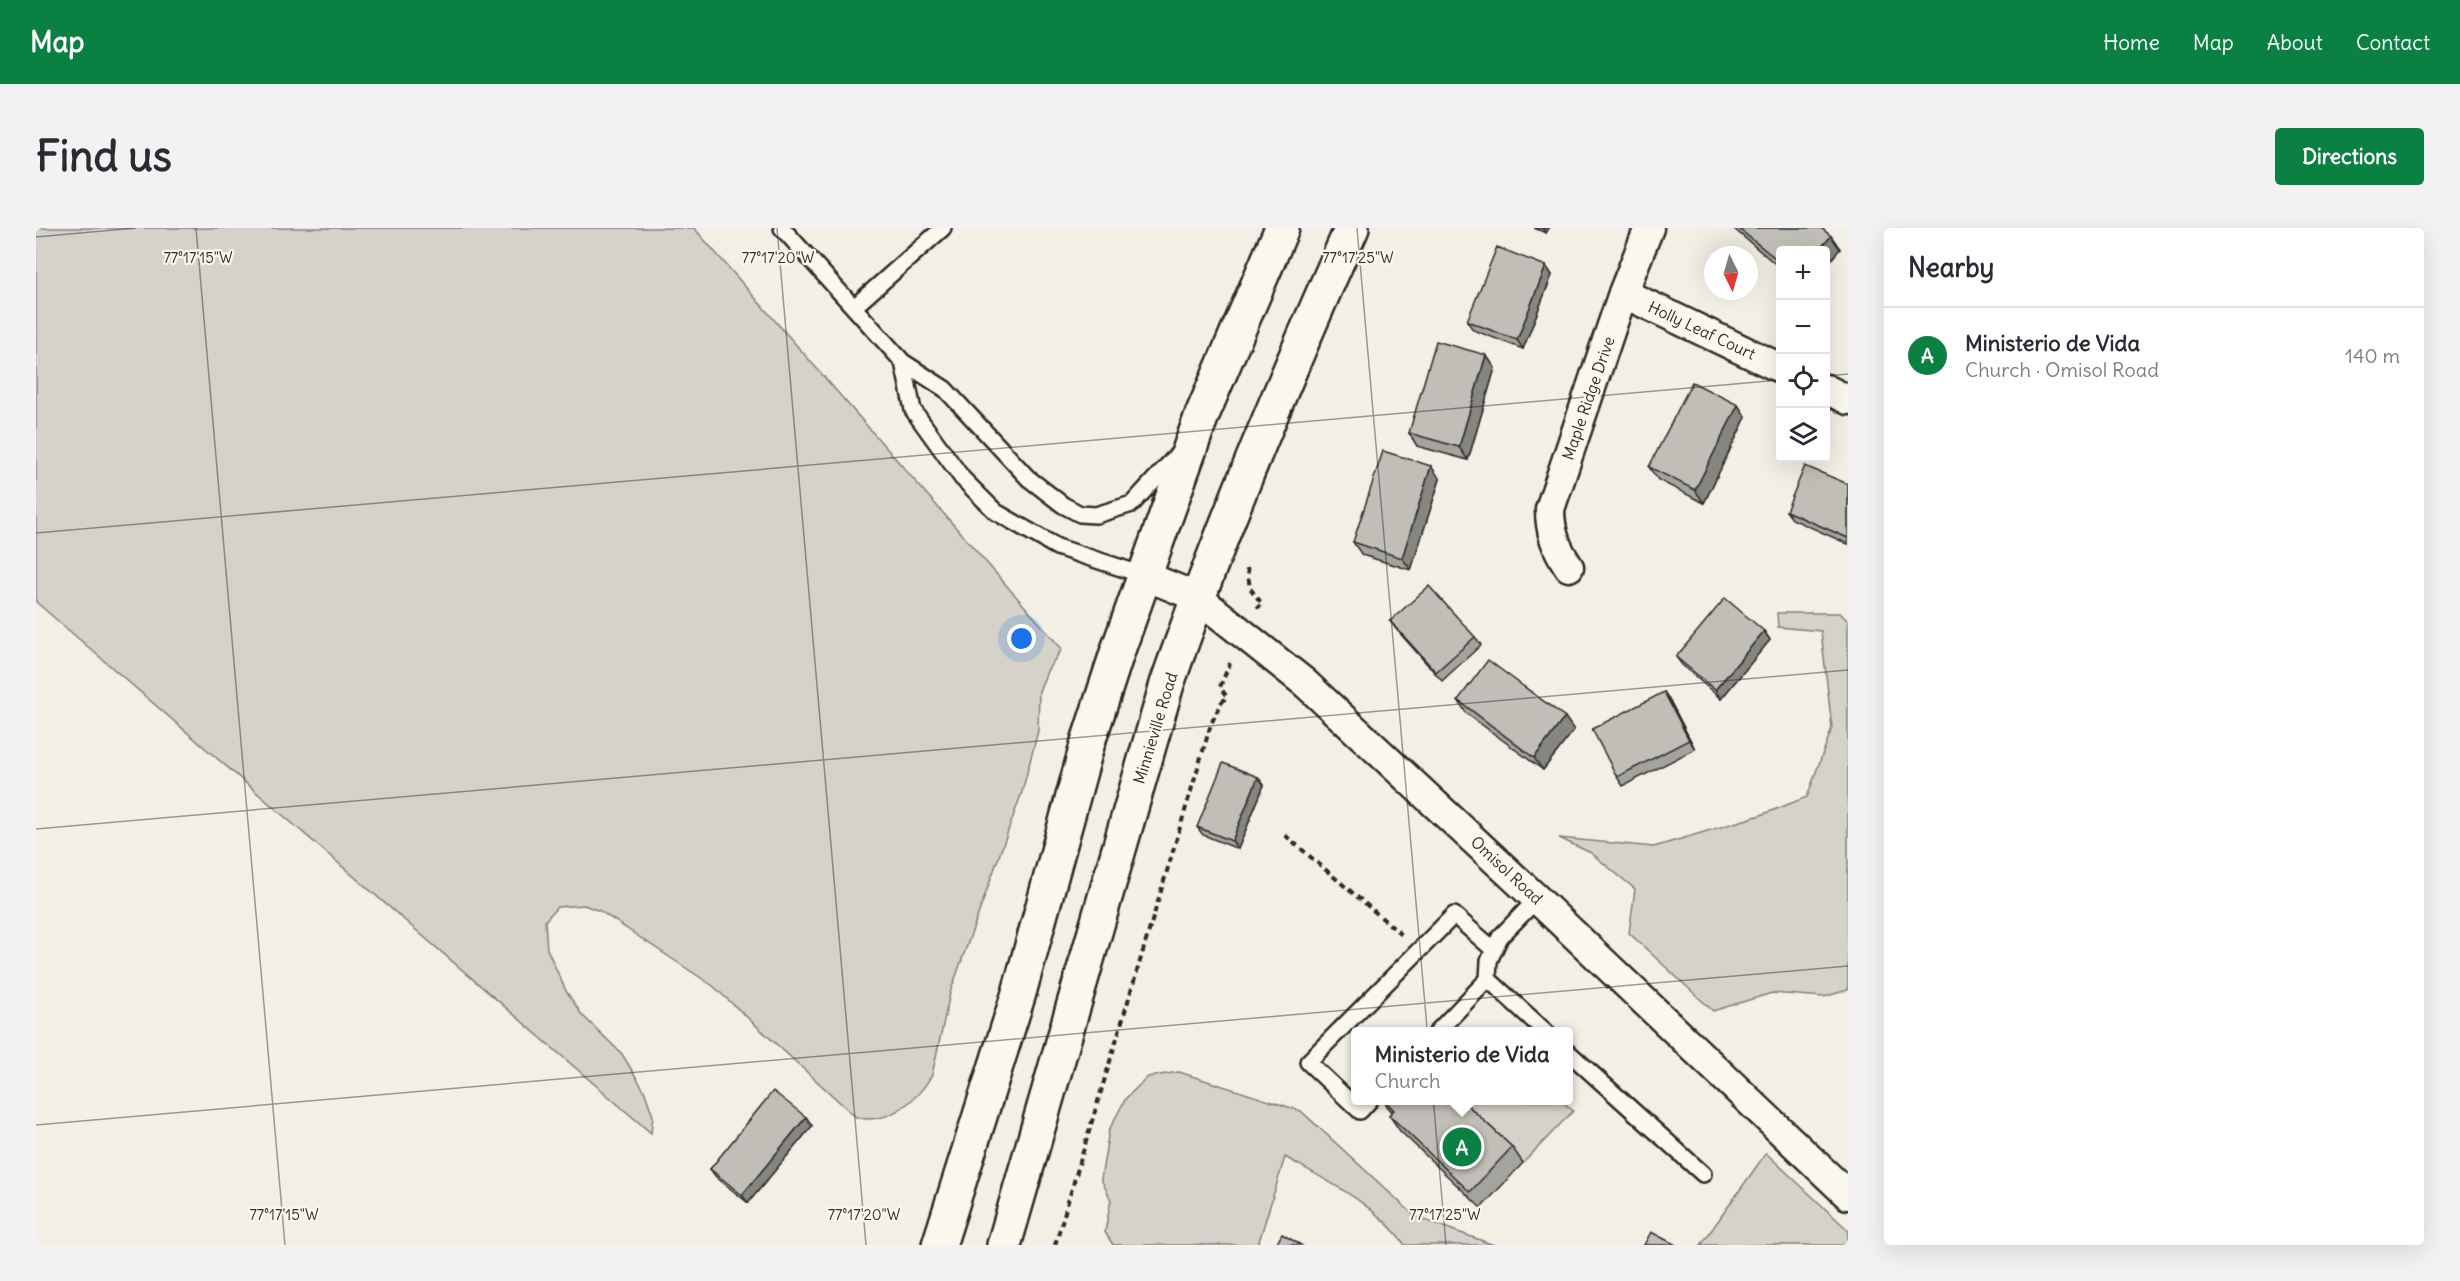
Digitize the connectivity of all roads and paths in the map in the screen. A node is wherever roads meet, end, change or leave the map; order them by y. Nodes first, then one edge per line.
1 (782, 228) edge
2 (943, 228) edge
3 (1282, 228) edge
4 (1352, 228) edge
5 (1649, 228) edge
6 (1623, 293) junction
7 (854, 307) junction
8 (903, 362) junction
9 (1776, 366) edge
10 (1830, 391) edge
11 (1848, 400) edge
12 (1195, 435) junction
13 (1569, 567) dead end
14 (1143, 575) junction
15 (1197, 597) junction
16 (1220, 687) dead end
17 (1285, 835) dead end
18 (1537, 899) junction
19 (1419, 950) junction
20 (1494, 950) junction
21 (1488, 979) junction
22 (1442, 1027) edge
23 (1541, 1027) edge
24 (1573, 1056) edge
25 (1351, 1103) edge
26 (1354, 1105) edge
27 (1366, 1105) edge
28 (1703, 1174) dead end
29 (1848, 1196) edge
30 (939, 1245) edge
31 (1004, 1245) edge
32 (1055, 1245) edge

1 - 7 lane
2 - 7 lane
3 - 12 main road
4 - 15 main road, Minnieville Road
5 - 6 street, Maple Ridge Drive
6 - 9 street, Holly Leaf Court
6 - 13 street, Maple Ridge Drive
7 - 8 lane
8 - 12 lane
8 - 14 lane
10 - 11 street
12 - 14 main road
14 - 15 street, Omisol Road
14 - 30 main road
15 - 18 street, Omisol Road
15 - 31 main road, Minnieville Road
16 - 32 path
17 - 19 path
18 - 20 lane
18 - 29 street, Omisol Road
19 - 20 lane
19 - 25 lane
20 - 21 lane
21 - 22 lane
21 - 23 lane
24 - 28 lane
26 - 27 lane

